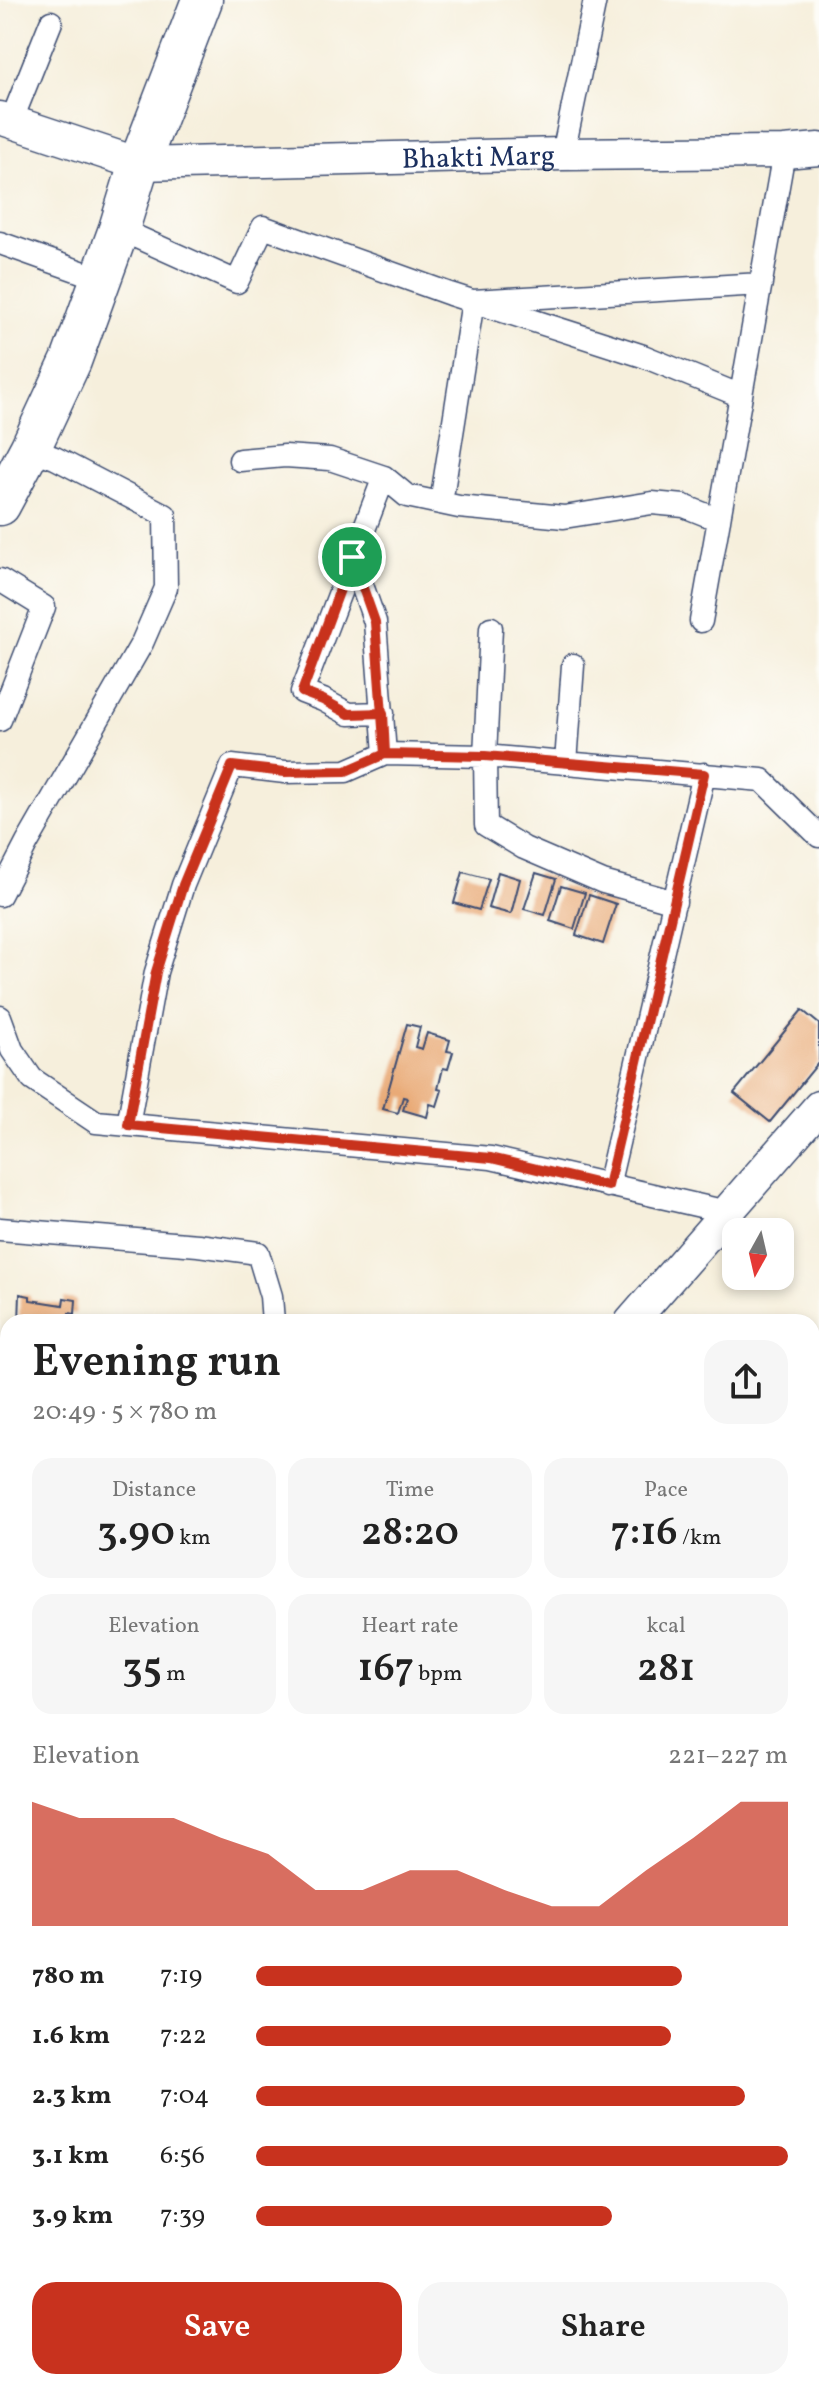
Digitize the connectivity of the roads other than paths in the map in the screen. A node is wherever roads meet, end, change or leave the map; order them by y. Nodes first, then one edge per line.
1 (202, 0) edge
2 (595, 0) edge
3 (51, 22) dead end
4 (6, 120) edge
5 (819, 149) edge
6 (784, 152) junction
7 (563, 154) junction
8 (139, 164) junction
9 (119, 229) junction
10 (0, 243) edge
11 (101, 279) junction
12 (761, 284) junction
13 (473, 301) junction
14 (741, 396) junction
15 (30, 449) junction
16 (240, 460) dead end
17 (384, 477) junction
18 (441, 503) junction
19 (0, 505) edge
20 (719, 520) junction
21 (352, 557) junction
22 (0, 580) edge
23 (701, 621) dead end
24 (491, 628) dead end
25 (573, 665) dead end
26 (383, 713) junction
27 (0, 720) edge
28 (385, 754) junction
29 (485, 756) junction
30 (566, 763) junction
31 (704, 774) junction
32 (819, 836) edge
33 (0, 895) edge
34 (675, 902) junction
35 (0, 1017) edge
36 (819, 1107) edge
37 (128, 1125) junction
38 (608, 1186) junction
39 (727, 1212) junction
40 (0, 1229) edge
41 (272, 1314) edge
42 (638, 1314) edge

1 - 8 highway
2 - 7 street
3 - 4 street
4 - 8 street, Bhakti Marg
5 - 6 street, Bhakti Marg
6 - 7 street, Bhakti Marg
6 - 12 street
7 - 8 street, Bhakti Marg
8 - 9 highway
9 - 11 highway
9 - 13 street
10 - 11 street
11 - 15 highway
12 - 13 street
12 - 14 street
13 - 14 street
13 - 18 street
14 - 20 street
15 - 19 highway
15 - 33 street
16 - 17 street
17 - 18 street
17 - 21 street
18 - 20 street
20 - 23 street
21 - 26 street
21 - 26 street
22 - 27 street
24 - 29 street
25 - 30 street
26 - 28 street
28 - 29 street
28 - 37 street
29 - 30 street
29 - 34 street
30 - 31 street
31 - 32 street
31 - 34 street
34 - 38 street
35 - 37 street
36 - 39 street
37 - 38 street
38 - 39 street
39 - 42 street
40 - 41 street

